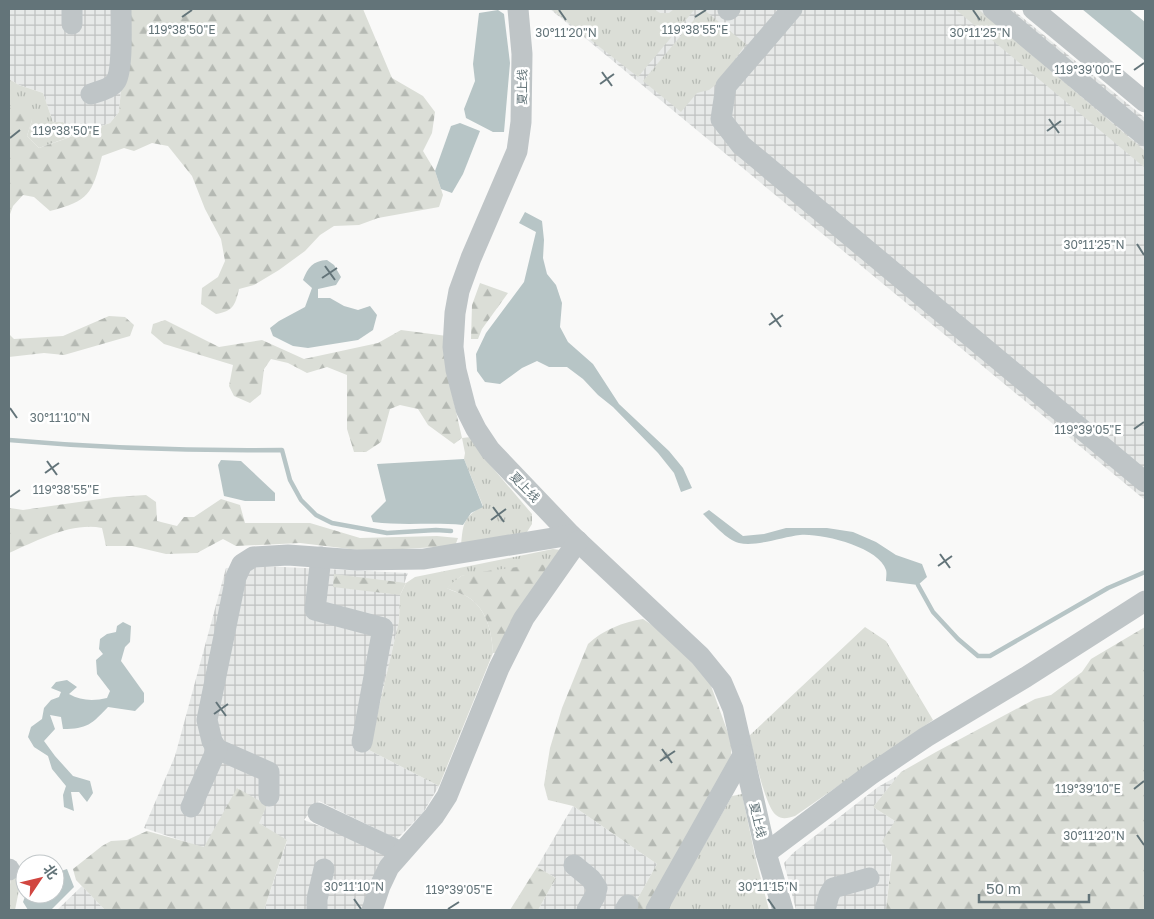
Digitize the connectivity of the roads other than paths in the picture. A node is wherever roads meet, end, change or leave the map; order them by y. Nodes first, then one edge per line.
1 (121, 9) edge
2 (518, 9) edge
3 (792, 9) edge
4 (993, 9) edge
5 (1033, 9) edge
6 (91, 94) dead end
7 (1145, 102) edge
8 (1145, 136) edge
9 (1145, 482) edge
10 (574, 538) junction
11 (321, 558) junction
12 (1145, 601) edge
13 (362, 742) dead end
14 (217, 749) junction
15 (743, 755) junction
16 (269, 796) dead end
17 (191, 807) dead end
18 (318, 813) dead end
19 (401, 852) junction
20 (766, 853) junction
21 (574, 865) dead end
22 (324, 869) dead end
23 (869, 878) dead end
24 (317, 910) edge
25 (372, 910) edge
26 (587, 910) edge
27 (656, 910) edge
28 (783, 910) edge
29 (825, 910) edge

1 - 6 street
2 - 10 street, 夏上线
3 - 9 street
4 - 8 street
5 - 7 street
10 - 11 street
10 - 15 street, 夏上线
10 - 19 street
11 - 13 street
11 - 14 street
12 - 20 street
14 - 16 street
14 - 17 street
15 - 20 street, 夏上线
15 - 27 street
18 - 19 street
19 - 25 street
20 - 28 street, 夏上线
21 - 26 street
22 - 24 street
23 - 29 street

